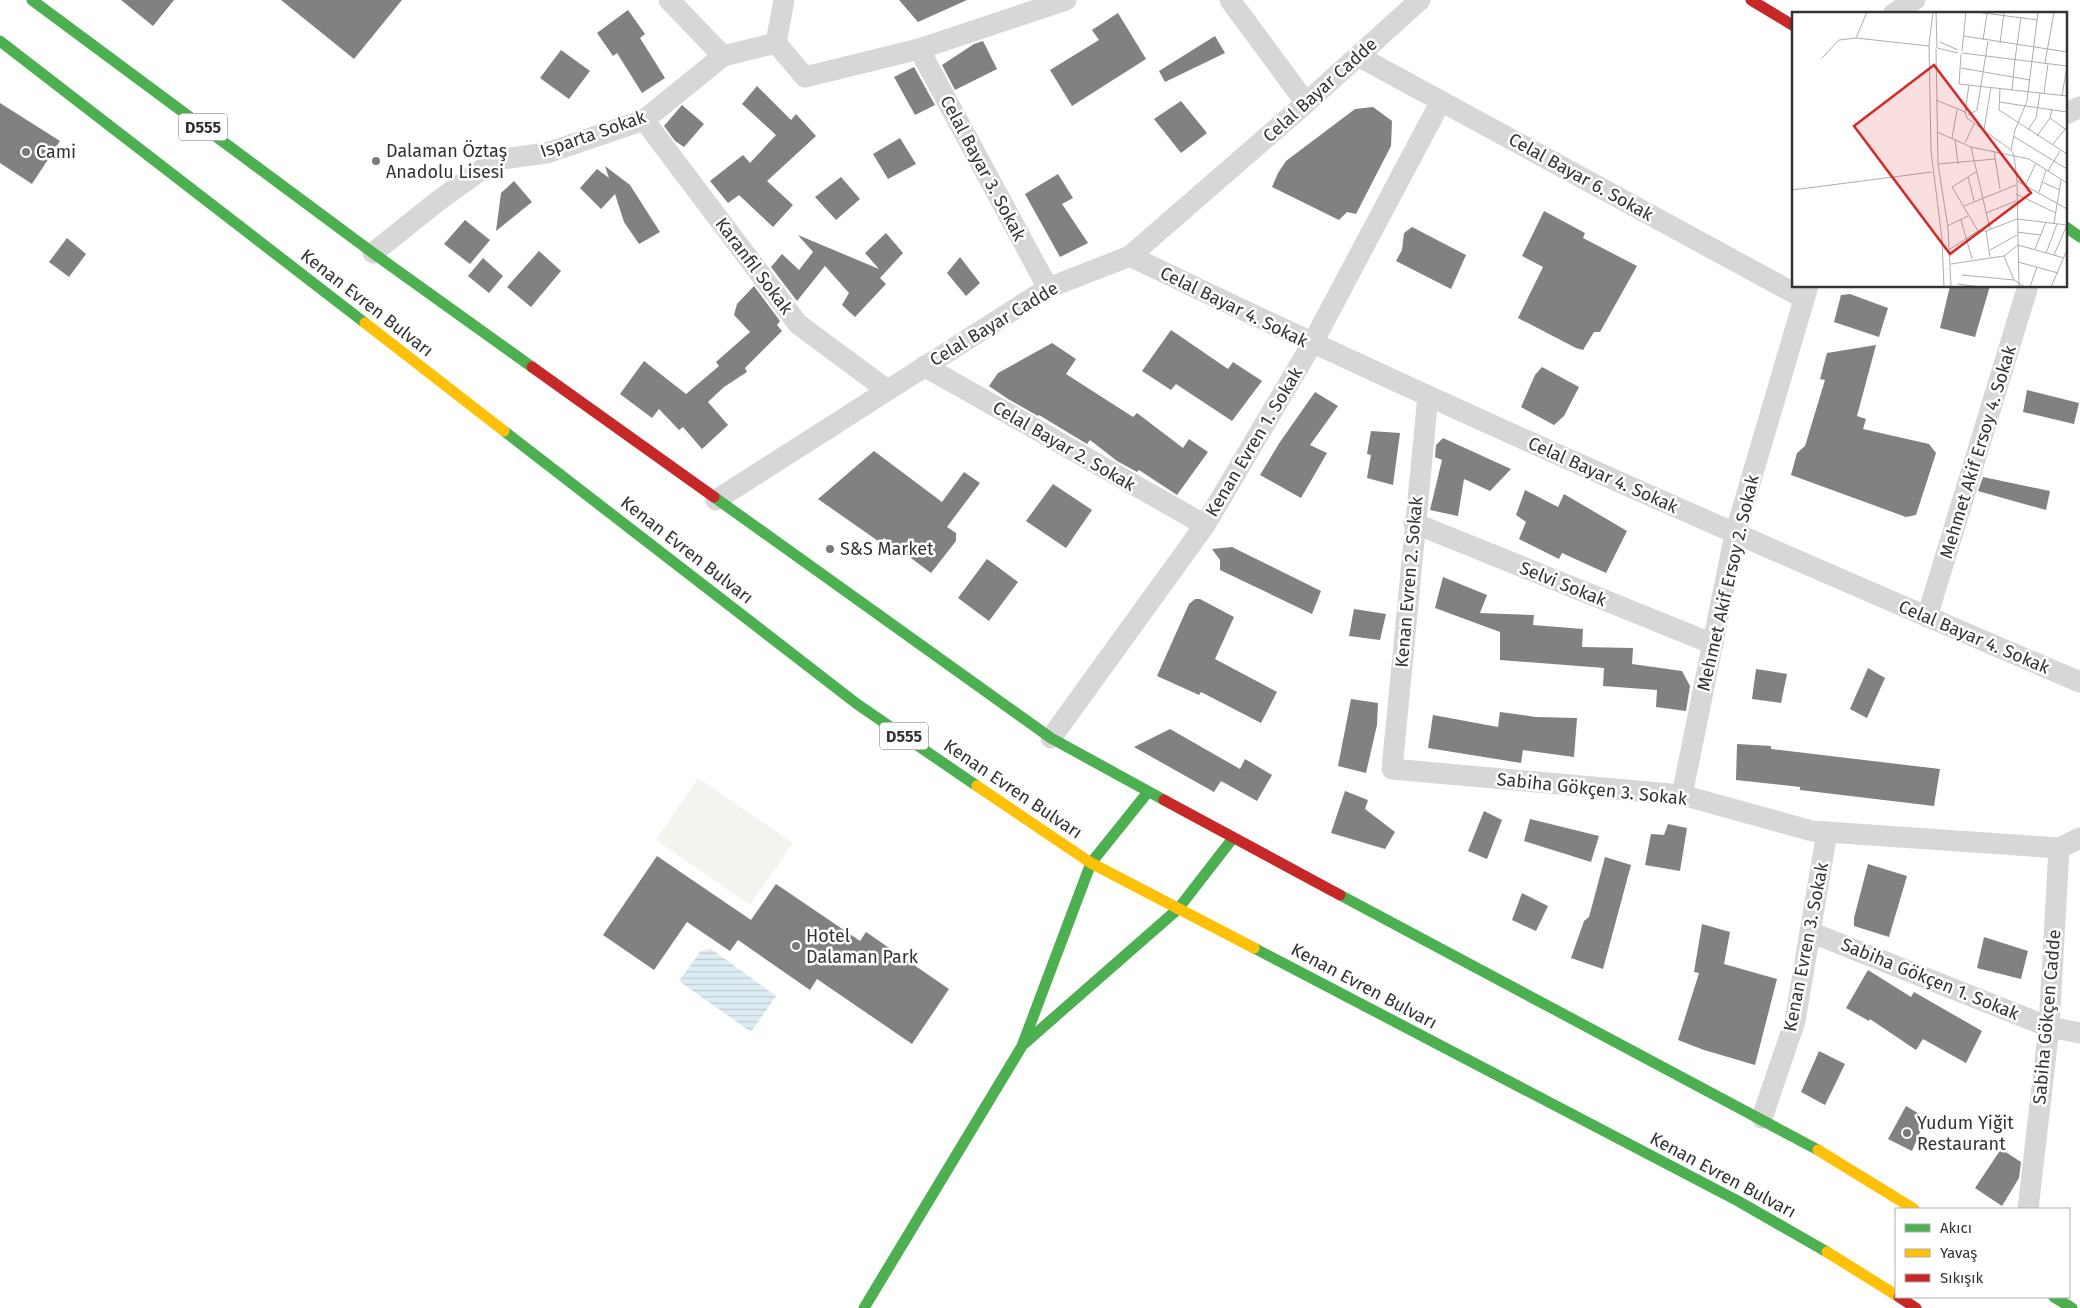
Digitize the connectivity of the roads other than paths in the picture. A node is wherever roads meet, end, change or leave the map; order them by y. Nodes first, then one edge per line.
1 (32, 0) edge
2 (669, 0) edge
3 (784, 0) edge
4 (1064, 0) edge
5 (1230, 0) edge
6 (1420, 0) edge
7 (1751, 0) edge
8 (1915, 0) edge
9 (1896, 12) edge
10 (1792, 25) edge
11 (0, 41) edge
12 (776, 43) junction
13 (919, 49) junction
14 (723, 56) junction
15 (1358, 56) junction
16 (1441, 101) junction
17 (1306, 103) junction
18 (2080, 107) edge
19 (2068, 113) edge
20 (644, 120) junction
21 (2068, 228) edge
22 (2080, 237) edge
23 (373, 253) junction
24 (1130, 256) junction
25 (1792, 285) edge
26 (1048, 288) junction
27 (2027, 288) edge
28 (1805, 292) edge
29 (1312, 344) junction
30 (924, 366) junction
31 (887, 390) junction
32 (1428, 396) junction
33 (716, 500) junction
34 (1414, 523) junction
35 (1205, 525) junction
36 (1735, 534) junction
37 (1927, 617) junction
38 (1713, 644) junction
39 (2080, 682) edge
40 (1051, 738) junction
41 (1392, 769) joint
42 (1148, 792) junction
43 (1682, 796) junction
44 (1828, 832) junction
45 (1233, 838) junction
46 (2080, 838) edge
47 (2059, 848) junction
48 (1090, 863) junction
49 (1178, 909) junction
50 (1810, 932) junction
51 (2049, 1026) junction
52 (2080, 1033) edge
53 (1022, 1046) junction
54 (1762, 1118) junction
55 (1912, 1208) edge
56 (2028, 1208) edge
57 (1895, 1294) edge
58 (1901, 1298) edge
59 (2056, 1298) edge
60 (864, 1308) edge
61 (1916, 1308) edge
62 (2072, 1308) edge

1 - 23 main road, D555
2 - 14 street
3 - 12 street
4 - 13 street
5 - 17 street
6 - 15 street, Celal Bayar Cadde
7 - 10 main road
8 - 9 street
11 - 48 main road, Kenan Evren Bulvarı / D555
12 - 13 street
12 - 14 street, Isparta Sokak
13 - 26 street, Celal Bayar 3. Sokak
14 - 20 street, Isparta Sokak
15 - 16 street, Celal Bayar 6. Sokak
15 - 17 street, Celal Bayar Cadde
16 - 25 street, Celal Bayar 6. Sokak
16 - 29 street, Kenan Evren 1. Sokak
17 - 24 street, Celal Bayar Cadde
18 - 19 street
20 - 23 street, Isparta Sokak
20 - 31 street, Karanfil Sokak
21 - 22 main road
23 - 33 main road, D555
24 - 26 street, Celal Bayar Cadde
24 - 29 street, Celal Bayar 4. Sokak
26 - 30 street, Celal Bayar Cadde
27 - 37 street, Mehmet Akif Ersoy 4. Sokak
28 - 36 street, Mehmet Akif Ersoy 2. Sokak
29 - 32 street, Celal Bayar 4. Sokak
29 - 35 street, Kenan Evren 1. Sokak
30 - 31 street, Celal Bayar Cadde
30 - 35 street, Celal Bayar 2. Sokak
31 - 33 street, Celal Bayar Cadde
32 - 34 street, Kenan Evren 2. Sokak
32 - 36 street, Celal Bayar 4. Sokak
33 - 40 main road, D555
34 - 38 street, Selvi Sokak
34 - 41 street, Kenan Evren 2. Sokak
35 - 40 street, Kenan Evren 1. Sokak
36 - 37 street, Celal Bayar 4. Sokak
36 - 38 street, Mehmet Akif Ersoy 2. Sokak
37 - 39 street, Celal Bayar 4. Sokak
38 - 43 street, Mehmet Akif Ersoy 2. Sokak
40 - 42 main road, D555
41 - 43 street, Sabiha Gökçen 3. Sokak
42 - 45 main road, D555
42 - 48 main road
43 - 44 street, Sabiha Gökçen 3. Sokak
44 - 47 street, Sabiha Gökçen 3. Sokak
44 - 50 street, Kenan Evren 3. Sokak
45 - 49 main road
45 - 54 main road, D555
46 - 47 street
47 - 51 street, Sabiha Gökçen Cadde
48 - 49 main road, Kenan Evren Bulvarı / D555
48 - 53 main road
49 - 53 main road
49 - 57 main road, Kenan Evren Bulvarı / D555
50 - 51 street, Sabiha Gökçen 1. Sokak
50 - 54 street, Kenan Evren 3. Sokak
51 - 52 street, Sabiha Gökçen 1. Sokak
51 - 56 street, Sabiha Gökçen Cadde
53 - 60 main road
54 - 55 main road, D555
58 - 61 main road, Kenan Evren Bulvarı / D555
59 - 62 main road

